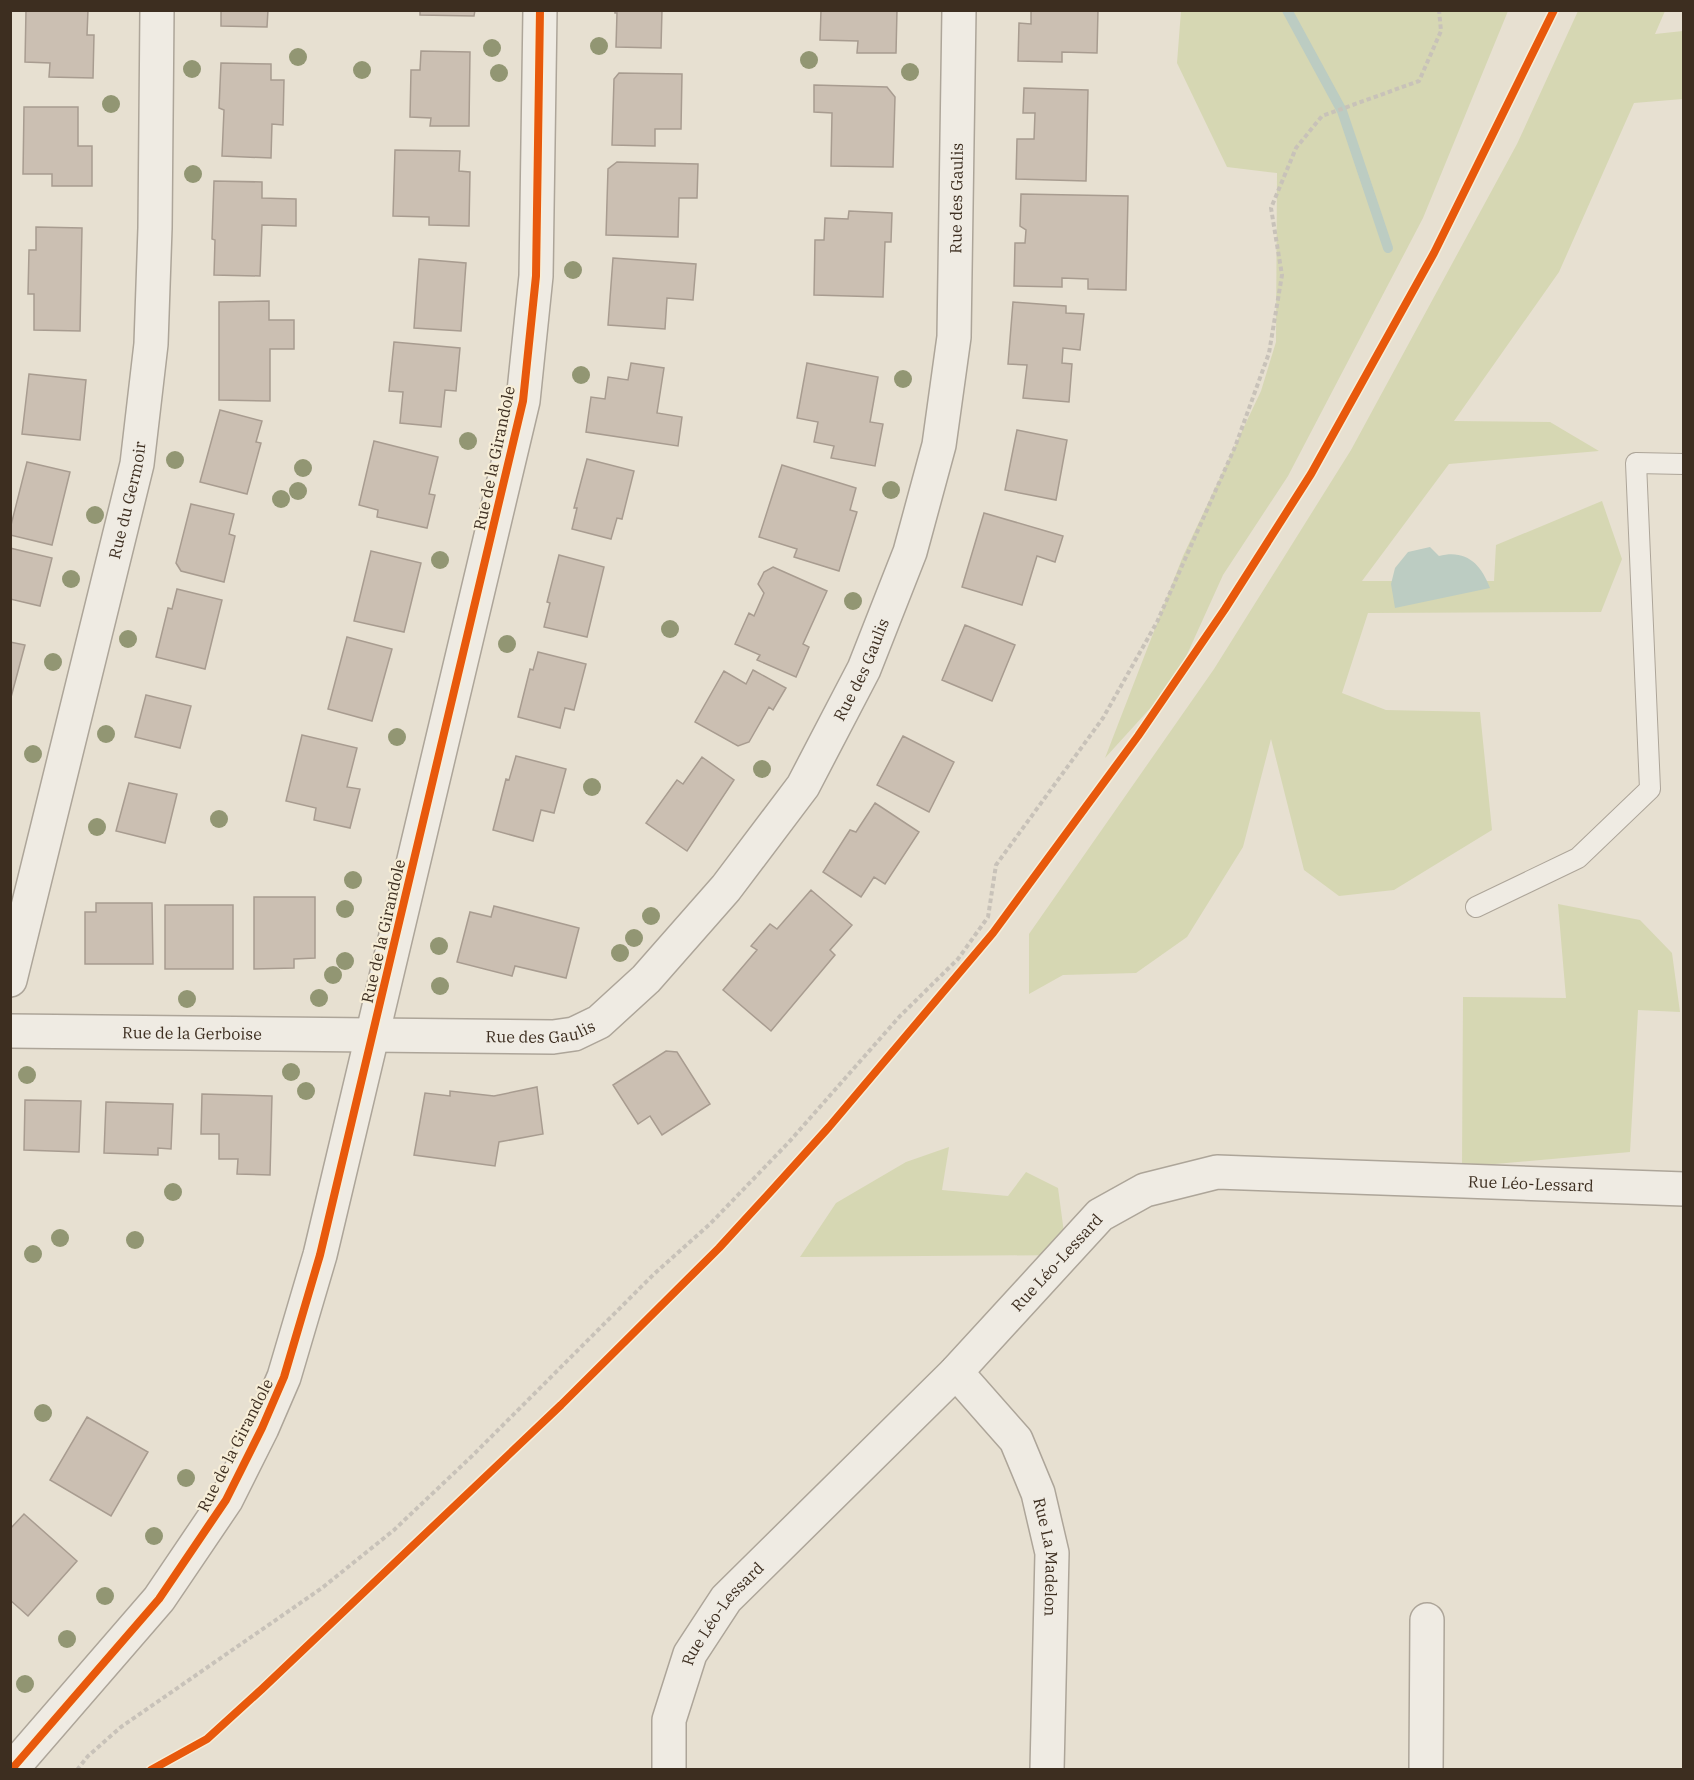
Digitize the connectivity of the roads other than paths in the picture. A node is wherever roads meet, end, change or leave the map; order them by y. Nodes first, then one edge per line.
1 (157, 10) edge
2 (540, 10) edge
3 (958, 10) edge
4 (1683, 464) edge
5 (1476, 907) dead end
6 (10, 980) edge
7 (10, 1031) edge
8 (372, 1034) junction
9 (1683, 1189) edge
10 (956, 1372) junction
11 (1427, 1620) dead end
12 (11, 1770) edge
13 (669, 1770) edge
14 (1047, 1770) edge
15 (1426, 1770) edge

1 - 6 street, Rue du Germoir
2 - 8 street, Rue de la Girandole
3 - 8 street, Rue des Gaulis
4 - 5 lane
7 - 8 street, Rue de la Gerboise
8 - 12 street, Rue de la Girandole
9 - 10 street, Rue Léo-Lessard
10 - 13 street, Rue Léo-Lessard
10 - 14 street, Rue La Madelon
11 - 15 street

